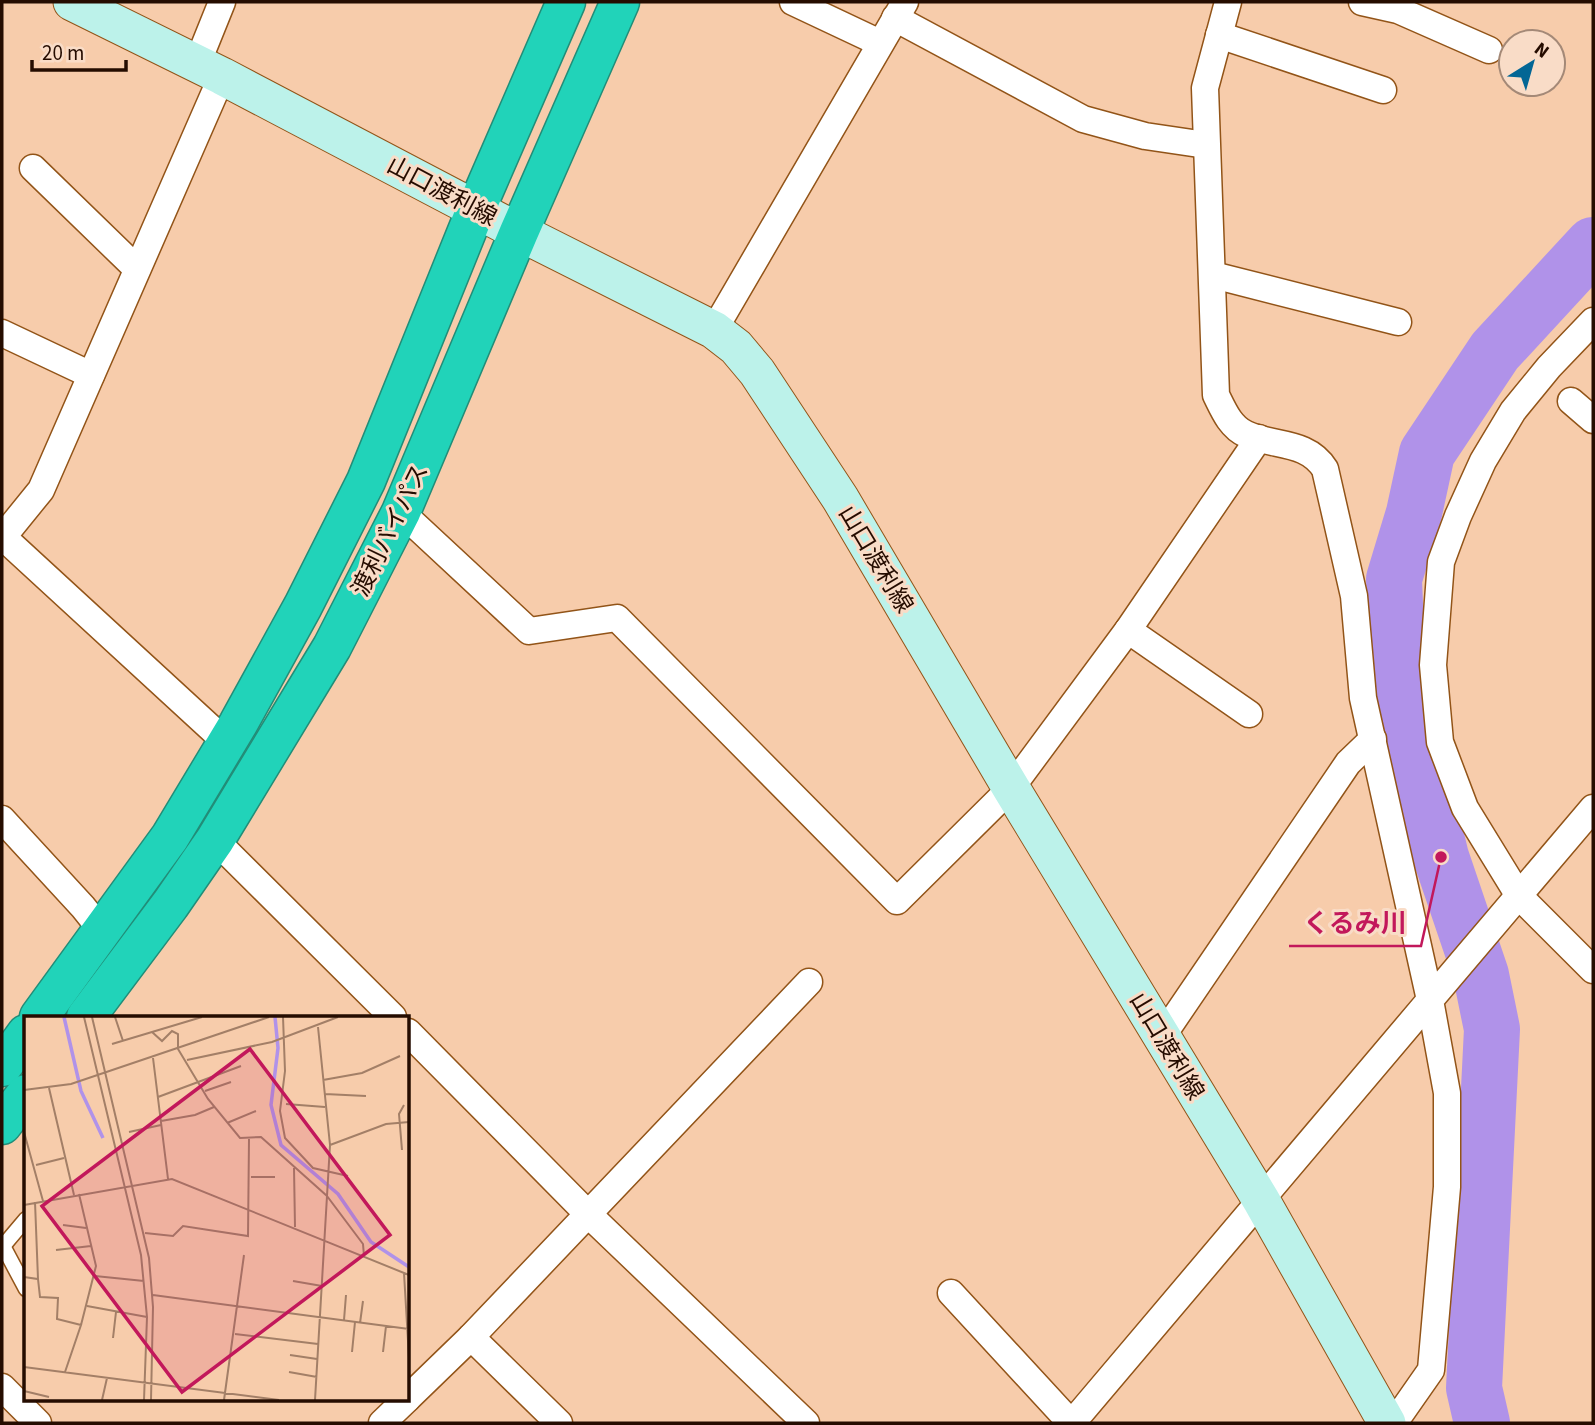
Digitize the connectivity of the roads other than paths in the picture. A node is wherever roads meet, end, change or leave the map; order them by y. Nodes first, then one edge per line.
1 (72, 2) edge
2 (222, 2) edge
3 (566, 2) edge
4 (620, 2) edge
5 (793, 2) edge
6 (1228, 2) edge
7 (1362, 2) edge
8 (900, 10) edge
9 (1219, 36) junction
10 (880, 43) junction
11 (1489, 50) dead end
12 (210, 70) junction
13 (1384, 90) dead end
14 (1206, 145) junction
15 (33, 168) dead end
16 (476, 209) junction
17 (519, 232) junction
18 (137, 269) junction
19 (1213, 275) junction
20 (1593, 321) edge
21 (1398, 322) dead end
22 (714, 330) junction
23 (2, 332) edge
24 (90, 375) junction
25 (1571, 401) dead end
26 (1593, 420) edge
27 (1259, 438) junction
28 (401, 512) junction
29 (2, 538) edge
30 (1128, 630) junction
31 (1249, 714) dead end
32 (1373, 739) junction
33 (227, 743) junction
34 (1011, 788) junction
35 (1593, 807) edge
36 (2, 819) edge
37 (215, 840) junction
38 (1519, 896) junction
39 (103, 932) junction
40 (1593, 970) edge
41 (809, 982) dead end
42 (1430, 1000) junction
43 (40, 1016) edge
44 (87, 1016) edge
45 (392, 1016) edge
46 (410, 1034) edge
47 (24, 1037) edge
48 (1161, 1038) junction
49 (2, 1067) edge
50 (24, 1097) edge
51 (2, 1125) edge
52 (1261, 1200) junction
53 (588, 1214) junction
54 (24, 1221) edge
55 (3, 1245) edge
56 (24, 1285) edge
57 (951, 1293) dead end
58 (471, 1337) junction
59 (2, 1387) edge
60 (410, 1397) edge
61 (407, 1400) edge
62 (38, 1423) edge
63 (382, 1423) edge
64 (559, 1423) edge
65 (806, 1423) edge
66 (1071, 1423) edge
67 (1387, 1423) edge
68 (1394, 1423) edge

1 - 12 main road, 山口渡利線
2 - 12 street
3 - 16 highway, 渡利バイパス
4 - 17 highway, 渡利バイパス
5 - 10 street
6 - 9 street
7 - 11 street
8 - 10 street
8 - 14 street
9 - 13 street
9 - 14 street
10 - 22 street
12 - 16 main road, 山口渡利線
12 - 18 street
14 - 19 street
15 - 18 street
16 - 17 main road, 山口渡利線
16 - 33 highway, 渡利バイパス
17 - 22 main road, 山口渡利線
17 - 28 highway, 渡利バイパス
18 - 24 street
19 - 21 street
19 - 27 street
20 - 38 street
22 - 34 main road, 山口渡利線
23 - 24 street
24 - 29 street
25 - 26 street
27 - 30 street
27 - 32 street
28 - 34 street
28 - 37 highway, 渡利バイパス
29 - 33 street
30 - 31 street
30 - 34 street
32 - 42 street
32 - 48 street
33 - 39 highway, 渡利バイパス
34 - 48 main road, 山口渡利線
35 - 38 street
36 - 39 street
37 - 44 highway, 渡利バイパス
37 - 45 street
38 - 40 street
38 - 42 street
39 - 43 highway, 渡利バイパス
41 - 53 street
42 - 52 street
42 - 68 street
46 - 53 street
47 - 49 highway
48 - 52 main road, 山口渡利線
50 - 51 highway
52 - 66 street
52 - 67 main road, 山口渡利線
53 - 58 street
53 - 65 street
54 - 55 lane
55 - 56 lane
57 - 66 street
58 - 60 street
58 - 64 street
59 - 62 street
61 - 63 street

